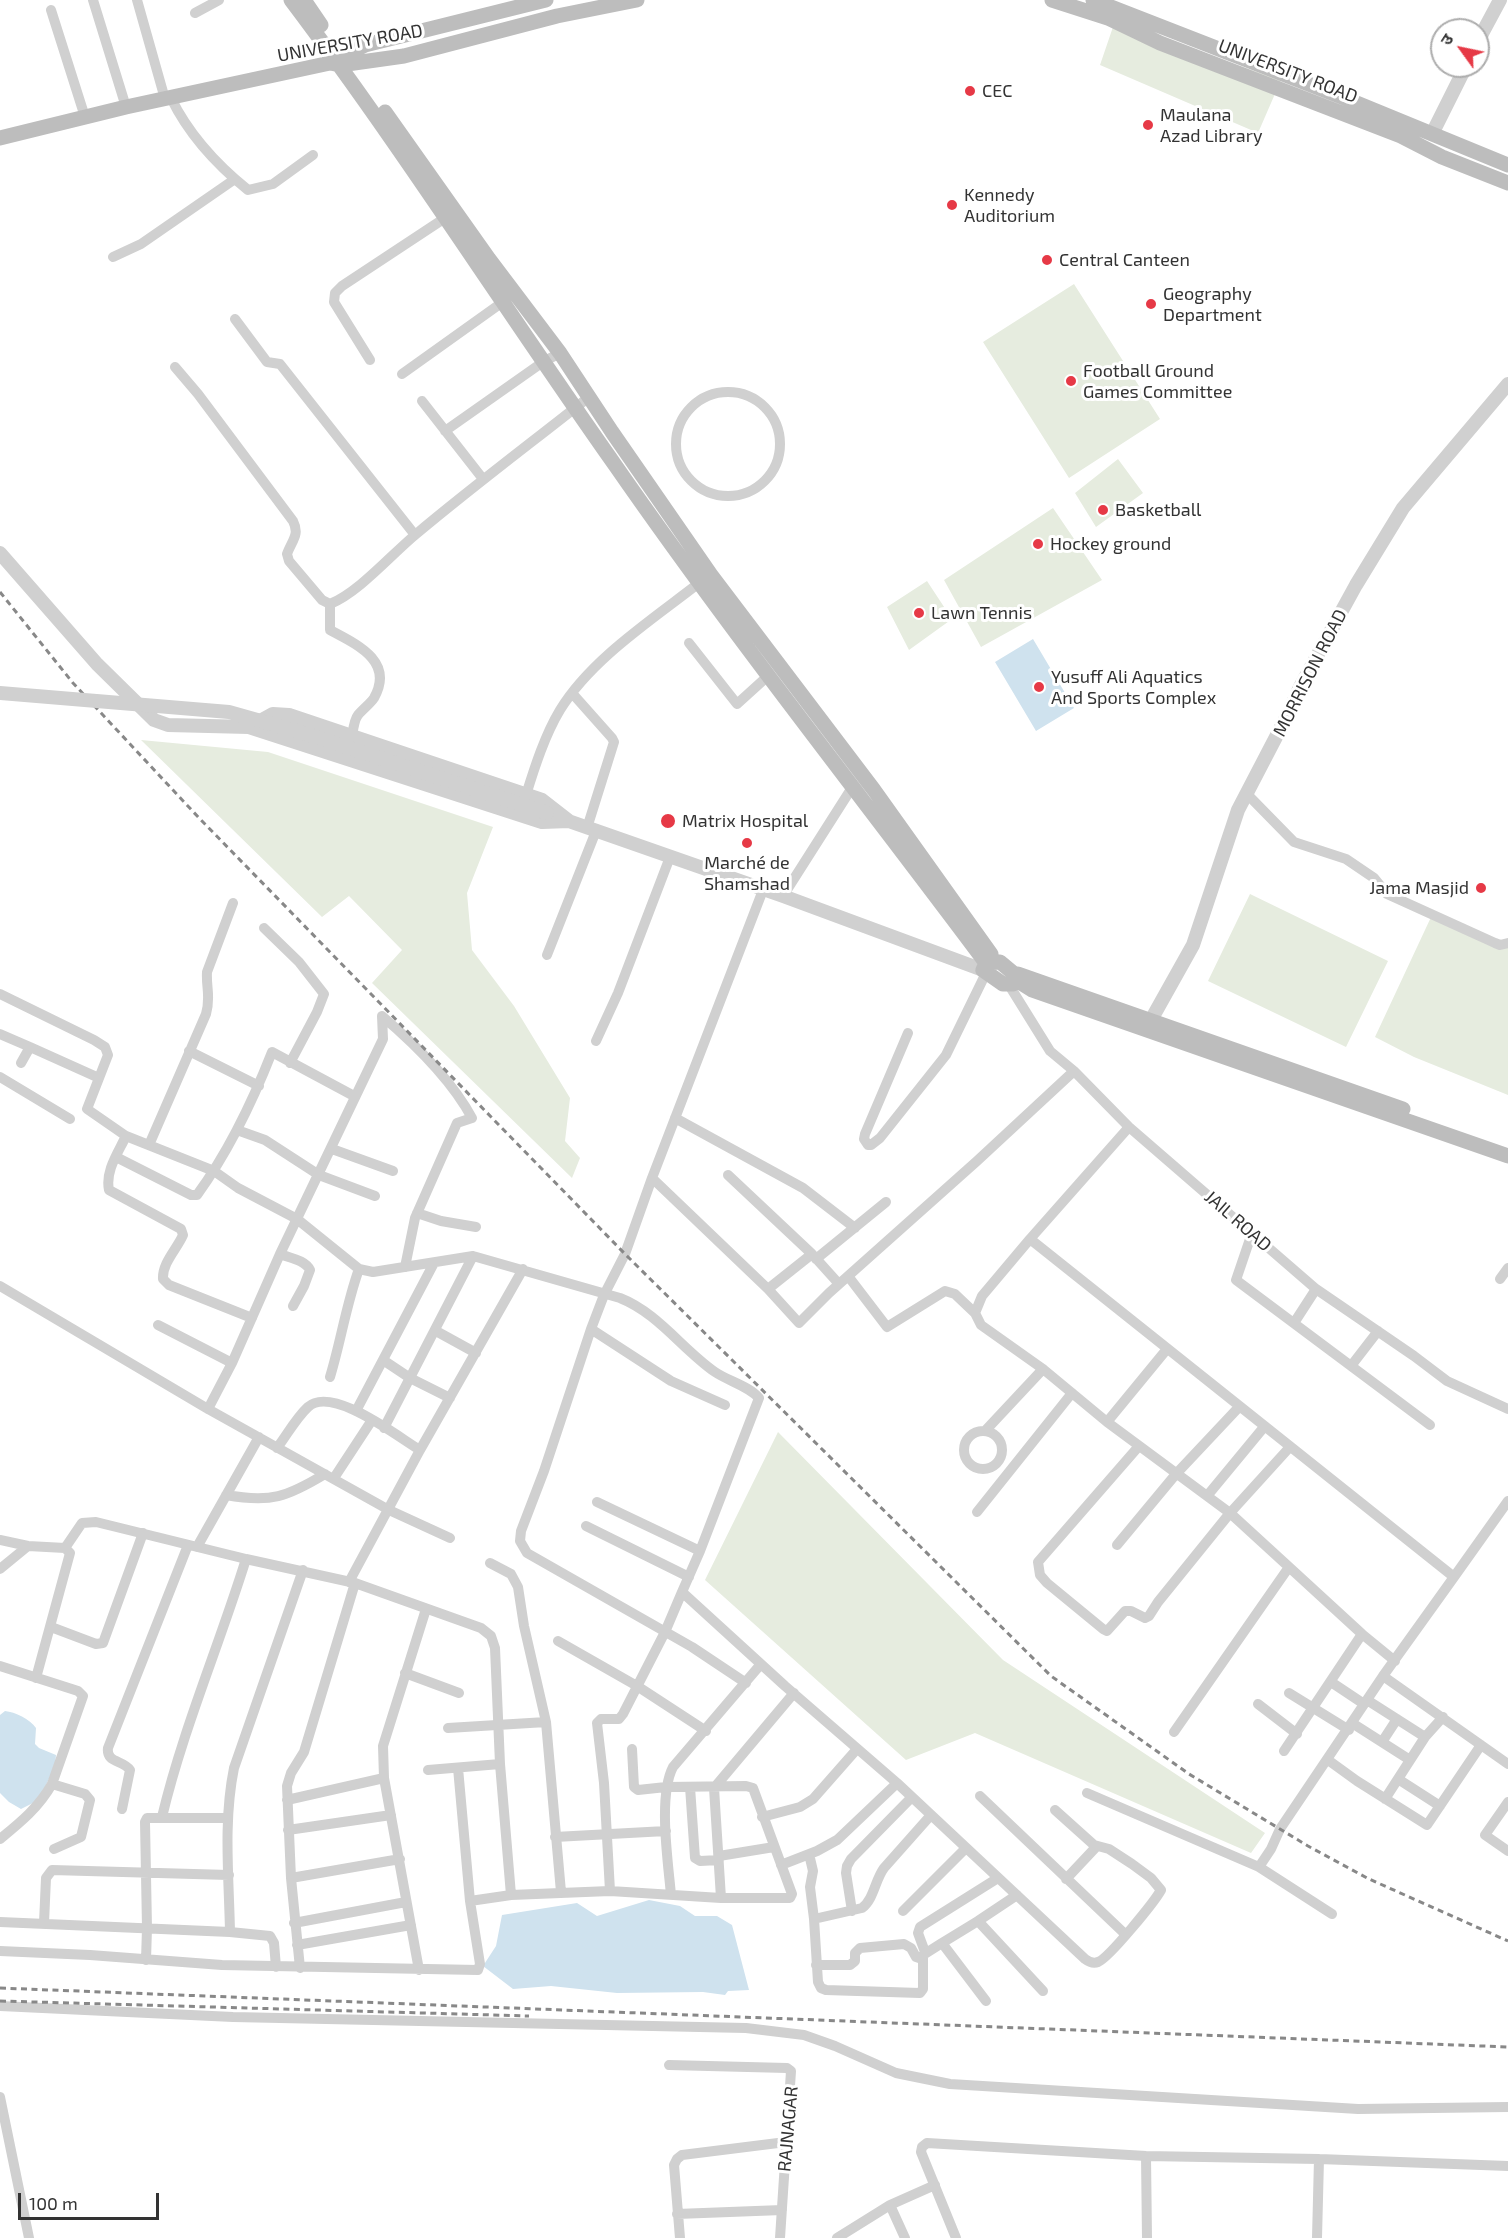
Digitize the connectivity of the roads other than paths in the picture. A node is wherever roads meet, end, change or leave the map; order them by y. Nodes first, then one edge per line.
1 (93, 0) edge
2 (137, 0) edge
3 (219, 0) edge
4 (291, 0) edge
5 (304, 0) edge
6 (546, 0) edge
7 (637, 0) edge
8 (1052, 0) edge
9 (1093, 0) edge
10 (1504, 1) edge
11 (51, 10) dead end
12 (195, 13) dead end
13 (1490, 23) edge
14 (340, 61) junction
15 (1460, 78) edge
16 (168, 99) junction
17 (126, 107) junction
18 (85, 117) junction
19 (1432, 134) junction
20 (0, 138) edge
21 (313, 154) dead end
22 (1508, 165) edge
23 (235, 179) junction
24 (1508, 183) edge
25 (446, 219) junction
26 (113, 257) dead end
27 (515, 293) junction
28 (502, 303) junction
29 (235, 319) dead end
30 (560, 353) junction
31 (370, 360) dead end
32 (543, 362) junction
33 (175, 367) dead end
34 (402, 374) dead end
35 (1508, 384) edge
36 (589, 397) junction
37 (422, 401) dead end
38 (576, 408) junction
39 (445, 431) junction
40 (780, 443) joint
41 (483, 479) junction
42 (415, 535) junction
43 (0, 553) edge
44 (699, 583) junction
45 (330, 604) junction
46 (689, 642) dead end
47 (769, 675) junction
48 (0, 693) edge
49 (572, 693) junction
50 (249, 726) junction
51 (352, 737) junction
52 (853, 786) junction
53 (1246, 794) junction
54 (526, 795) junction
55 (569, 821) junction
56 (592, 829) junction
57 (670, 857) junction
58 (764, 890) junction
59 (783, 896) junction
60 (233, 903) dead end
61 (264, 928) dead end
62 (1508, 943) edge
63 (547, 955) dead end
64 (988, 967) junction
65 (1012, 979) junction
66 (0, 994) edge
67 (1149, 1024) junction
68 (908, 1033) dead end
69 (0, 1034) edge
70 (596, 1041) dead end
71 (30, 1047) junction
72 (189, 1051) junction
73 (21, 1063) dead end
74 (290, 1063) junction
75 (1074, 1071) junction
76 (0, 1077) edge
77 (99, 1078) junction
78 (259, 1086) junction
79 (354, 1096) junction
80 (675, 1118) junction
81 (70, 1119) dead end
82 (1130, 1127) junction
83 (237, 1130) junction
84 (126, 1136) junction
85 (149, 1145) junction
86 (1508, 1145) edge
87 (332, 1149) junction
88 (1508, 1156) edge
89 (116, 1157) junction
90 (214, 1171) junction
91 (393, 1171) dead end
92 (319, 1175) junction
93 (728, 1175) dead end
94 (652, 1178) junction
95 (375, 1196) dead end
96 (886, 1202) dead end
97 (417, 1213) junction
98 (297, 1219) junction
99 (476, 1227) dead end
100 (855, 1228) junction
101 (1252, 1233) junction
102 (1030, 1239) junction
103 (280, 1254) junction
104 (474, 1256) junction
105 (814, 1256) junction
106 (434, 1263) junction
107 (405, 1268) junction
108 (1508, 1268) edge
109 (358, 1269) junction
110 (523, 1269) junction
111 (848, 1276) junction
112 (1500, 1279) dead end
113 (839, 1284) junction
114 (0, 1286) edge
115 (768, 1289) junction
116 (1316, 1289) junction
117 (604, 1295) junction
118 (293, 1306) dead end
119 (975, 1313) junction
120 (252, 1318) junction
121 (1294, 1323) junction
122 (158, 1324) dead end
123 (591, 1329) junction
124 (435, 1331) junction
125 (1378, 1331) junction
126 (1167, 1348) junction
127 (477, 1353) junction
128 (383, 1360) junction
129 (232, 1363) junction
130 (1351, 1365) junction
131 (1043, 1369) junction
132 (330, 1377) dead end
133 (410, 1378) junction
134 (1072, 1393) junction
135 (450, 1398) junction
136 (725, 1405) dead end
137 (1239, 1407) junction
138 (208, 1409) junction
139 (1508, 1409) edge
140 (356, 1411) junction
141 (372, 1420) junction
142 (1107, 1422) junction
143 (1430, 1425) dead end
144 (1264, 1427) junction
145 (384, 1428) junction
146 (986, 1431) dead end
147 (258, 1437) junction
148 (1139, 1446) junction
149 (277, 1448) junction
150 (1289, 1448) junction
151 (420, 1450) junction
152 (1176, 1474) junction
153 (329, 1476) junction
154 (226, 1495) junction
155 (1207, 1496) junction
156 (1508, 1501) edge
157 (597, 1502) dead end
158 (389, 1510) junction
159 (977, 1512) dead end
160 (1230, 1513) junction
161 (586, 1526) dead end
162 (143, 1533) junction
163 (450, 1538) dead end
164 (0, 1540) edge
165 (1117, 1545) dead end
166 (28, 1546) junction
167 (193, 1546) junction
168 (65, 1548) junction
169 (700, 1551) junction
170 (246, 1559) junction
171 (490, 1563) dead end
172 (1289, 1567) junction
173 (0, 1569) edge
174 (303, 1570) junction
175 (689, 1577) junction
176 (1454, 1577) junction
177 (352, 1582) junction
178 (682, 1592) junction
179 (426, 1609) junction
180 (51, 1627) junction
181 (665, 1632) junction
182 (1362, 1634) junction
183 (558, 1641) dead end
184 (1395, 1661) junction
185 (761, 1664) junction
186 (0, 1666) edge
187 (405, 1673) junction
188 (1383, 1676) junction
189 (36, 1678) junction
190 (1331, 1682) junction
191 (746, 1683) junction
192 (637, 1686) junction
193 (794, 1692) junction
194 (459, 1693) dead end
195 (1289, 1693) dead end
196 (1366, 1702) junction
197 (1258, 1704) dead end
198 (1314, 1708) junction
199 (1443, 1716) junction
200 (1397, 1719) junction
201 (546, 1722) junction
202 (498, 1725) junction
203 (1351, 1727) junction
204 (448, 1728) dead end
205 (705, 1731) junction
206 (1174, 1732) dead end
207 (1297, 1734) junction
208 (1425, 1737) junction
209 (1382, 1742) junction
210 (1480, 1745) junction
211 (632, 1749) dead end
212 (857, 1749) junction
213 (1284, 1751) dead end
214 (1328, 1760) junction
215 (1410, 1760) junction
216 (500, 1764) junction
217 (1508, 1764) edge
218 (458, 1768) junction
219 (428, 1770) dead end
220 (384, 1778) junction
221 (1398, 1779) junction
222 (897, 1783) junction
223 (52, 1784) junction
224 (666, 1787) junction
225 (690, 1787) junction
226 (714, 1788) junction
227 (1087, 1793) dead end
228 (980, 1796) dead end
229 (912, 1797) junction
230 (1385, 1799) junction
231 (287, 1800) junction
232 (1440, 1806) junction
233 (1507, 1807) edge
234 (122, 1809) dead end
235 (1055, 1810) dead end
236 (391, 1815) junction
237 (931, 1815) junction
238 (162, 1817) junction
239 (762, 1817) junction
240 (228, 1818) junction
241 (288, 1830) junction
242 (666, 1831) junction
243 (606, 1835) junction
244 (555, 1837) junction
245 (0, 1839) edge
246 (1097, 1846) junction
247 (774, 1847) junction
248 (966, 1848) junction
249 (54, 1849) dead end
250 (1508, 1851) edge
251 (809, 1854) junction
252 (400, 1858) junction
253 (719, 1858) junction
254 (781, 1865) junction
255 (1258, 1867) junction
256 (146, 1872) junction
257 (229, 1875) junction
258 (291, 1878) junction
259 (998, 1878) junction
260 (1066, 1879) junction
261 (610, 1891) junction
262 (561, 1892) junction
263 (511, 1895) junction
264 (671, 1895) junction
265 (1017, 1895) junction
266 (721, 1898) junction
267 (470, 1900) junction
268 (406, 1902) junction
269 (852, 1911) junction
270 (903, 1911) dead end
271 (1332, 1914) dead end
272 (814, 1919) junction
273 (978, 1921) junction
274 (0, 1922) edge
275 (44, 1923) junction
276 (294, 1923) junction
277 (411, 1925) junction
278 (147, 1928) junction
279 (230, 1932) junction
280 (1125, 1934) junction
281 (942, 1943) junction
282 (297, 1945) junction
283 (0, 1951) edge
284 (923, 1955) junction
285 (146, 1960) junction
286 (816, 1965) junction
287 (276, 1967) junction
288 (300, 1968) junction
289 (419, 1970) junction
290 (1043, 1991) dead end
291 (986, 2001) dead end
292 (0, 2006) edge
293 (669, 2065) dead end
294 (0, 2097) edge
295 (1508, 2107) edge
296 (786, 2142) junction
297 (1146, 2156) junction
298 (1319, 2159) junction
299 (1508, 2166) edge
300 (935, 2185) junction
301 (890, 2205) junction
302 (782, 2210) junction
303 (677, 2214) junction
304 (29, 2238) edge
305 (680, 2238) edge
306 (780, 2238) edge
307 (837, 2238) edge
308 (905, 2238) edge
309 (956, 2238) edge
310 (1147, 2238) edge
311 (1317, 2238) edge

1 - 17 street
2 - 16 street
3 - 12 street
4 - 14 main road
5 - 14 main road
6 - 14 main road
7 - 14 main road, UNIVERSITY ROAD
8 - 24 main road, UNIVERSITY ROAD
9 - 19 main road
10 - 13 street
11 - 18 street
14 - 16 main road, UNIVERSITY ROAD
14 - 25 main road
14 - 27 main road
15 - 19 street
16 - 17 main road, UNIVERSITY ROAD
16 - 23 street
17 - 18 main road, UNIVERSITY ROAD
18 - 20 main road, UNIVERSITY ROAD
19 - 22 main road
21 - 23 street
23 - 26 street
25 - 28 main road
25 - 31 street
27 - 28 street
27 - 30 main road
28 - 32 main road
28 - 34 street
29 - 42 street
30 - 32 street
30 - 36 main road
32 - 38 main road
32 - 39 street
33 - 45 street
35 - 53 street, MORRISON ROAD
36 - 38 street
36 - 64 main road
37 - 39 street
38 - 41 street
38 - 44 main road
39 - 41 street
40 - 40 street
41 - 42 street
42 - 45 street
43 - 50 street
44 - 47 main road
44 - 49 street
45 - 51 street
46 - 47 street
47 - 52 main road
48 - 55 street, bridge
49 - 54 street
49 - 56 street
50 - 51 street
50 - 55 street
51 - 54 street
52 - 59 street
52 - 64 main road
53 - 62 street
53 - 67 street, MORRISON ROAD
54 - 55 street
55 - 56 street
56 - 57 street
56 - 63 street
57 - 58 street
57 - 70 street
58 - 59 street
58 - 80 street
59 - 64 street
60 - 72 street
61 - 74 street
64 - 65 main road
64 - 68 street
65 - 67 main road
65 - 75 street, JAIL ROAD
66 - 77 street
67 - 86 main road
67 - 88 main road
69 - 71 street
71 - 73 street
71 - 77 street
72 - 78 street
72 - 85 street
74 - 78 street
74 - 79 street
75 - 82 street, JAIL ROAD
75 - 111 street
76 - 81 street
77 - 84 street
78 - 83 street
79 - 87 street
79 - 97 street
80 - 94 street
80 - 100 street
82 - 101 street, JAIL ROAD
82 - 102 street
83 - 90 street
83 - 92 street
84 - 85 street
84 - 89 street
85 - 90 street
87 - 91 street
87 - 92 street
89 - 90 street
89 - 120 street
90 - 98 street
92 - 95 street
92 - 98 street
93 - 105 street
94 - 115 street
94 - 117 street
96 - 100 street
97 - 99 street
97 - 107 street
98 - 103 street
98 - 109 street
100 - 105 street
101 - 116 street, JAIL ROAD
101 - 121 street
102 - 119 street
102 - 126 street
103 - 118 street
103 - 120 street
104 - 106 street
104 - 110 street
104 - 124 street
105 - 113 street
105 - 115 street
106 - 107 street
106 - 128 street
107 - 109 street
108 - 112 street
109 - 132 street
110 - 117 street
110 - 127 street
111 - 113 street
111 - 119 street
113 - 115 street
114 - 138 street
116 - 121 street
116 - 125 street, JAIL ROAD
117 - 123 street
117 - 169 street
119 - 131 street
120 - 129 street
121 - 130 street
122 - 129 street
123 - 136 street
123 - 181 street
124 - 127 street
124 - 133 street
125 - 130 street
125 - 139 street, JAIL ROAD
126 - 137 street
126 - 142 street
127 - 135 street
128 - 133 street
128 - 140 street
129 - 138 street
130 - 143 street
131 - 134 street
131 - 146 street
133 - 135 street
133 - 145 street
134 - 142 street
134 - 159 street
135 - 151 street
137 - 144 street
137 - 152 street
138 - 147 street
140 - 141 street
140 - 149 street
141 - 145 street
141 - 153 street
142 - 148 street
144 - 150 street
144 - 155 street
145 - 151 street
147 - 149 street
147 - 154 street
148 - 152 street
148 - 160 street
149 - 153 street
150 - 160 street
150 - 176 street
151 - 158 street
152 - 155 street
152 - 165 street
153 - 154 street
153 - 158 street
154 - 167 street
155 - 160 street
156 - 176 street
157 - 169 street
158 - 163 street
158 - 177 street
160 - 172 street
161 - 175 street
162 - 167 street
162 - 168 street
162 - 180 street
164 - 166 street
166 - 168 street
166 - 173 street
167 - 170 street
167 - 234 street
168 - 180 street
169 - 175 street
170 - 174 street
170 - 238 street
171 - 201 street
172 - 182 street
172 - 206 street
174 - 177 street
174 - 240 street
175 - 178 street
176 - 184 street
177 - 179 street
177 - 231 street
178 - 181 street
178 - 185 street
179 - 187 street
179 - 202 street
180 - 189 street
181 - 191 street
181 - 192 street
182 - 184 street
182 - 190 street
183 - 192 street
184 - 188 street
185 - 191 street
185 - 193 street
186 - 189 street
187 - 194 street
187 - 220 street
188 - 196 street
188 - 199 street
189 - 223 street
190 - 196 street
190 - 198 street
191 - 205 street
192 - 205 street
192 - 243 street
193 - 212 street
193 - 226 street
195 - 198 street
196 - 200 street
196 - 203 street
197 - 207 street
198 - 203 street
198 - 207 street
199 - 208 street
199 - 210 street
200 - 208 street
200 - 209 street
201 - 202 street
201 - 244 street
202 - 204 street
202 - 216 street
203 - 209 street
203 - 214 street
205 - 224 street
207 - 213 street
208 - 215 street
209 - 215 street
210 - 217 street
210 - 232 street
211 - 224 street
212 - 222 street
212 - 239 street
214 - 230 street
214 - 255 street
215 - 221 street
216 - 218 street
216 - 263 street
218 - 219 street
218 - 267 street
220 - 231 street
220 - 236 street
221 - 230 street
221 - 232 street
222 - 229 street
222 - 251 street
223 - 245 street
223 - 249 street
224 - 225 street
224 - 242 street
225 - 226 street
225 - 253 street
226 - 239 street
226 - 253 street
227 - 255 street
228 - 260 street
229 - 237 street
229 - 269 street
230 - 232 street
231 - 241 street
233 - 250 street
235 - 246 street
236 - 241 street
236 - 252 street
237 - 248 street
237 - 269 street
238 - 240 street
238 - 256 street
239 - 247 street
240 - 257 street
241 - 258 street
242 - 243 street
242 - 264 street
243 - 244 street
243 - 261 street
244 - 262 street
246 - 260 street
246 - 280 street
247 - 253 street
247 - 254 street
248 - 259 street
248 - 270 street
251 - 254 street
251 - 272 street
252 - 258 street
252 - 268 street
253 - 266 street
254 - 266 street
255 - 271 street
256 - 257 street
256 - 275 street
256 - 278 street
257 - 279 street
258 - 276 street
259 - 265 street
259 - 284 street
260 - 280 street
261 - 262 street
261 - 264 street
262 - 263 street
263 - 267 street
264 - 266 street
265 - 273 street
265 - 280 street
267 - 289 street
268 - 276 street
268 - 277 street
269 - 272 street
272 - 286 street
273 - 281 street
273 - 290 street
274 - 275 street
275 - 278 street
276 - 282 street
277 - 282 street
277 - 289 street
278 - 279 street
278 - 285 street
279 - 287 street
281 - 284 street
281 - 291 street
282 - 288 street
283 - 285 street
284 - 286 street
284 - 286 street
285 - 287 street
287 - 288 street
288 - 289 street
292 - 295 street
293 - 296 street, RAJNAGAR
294 - 304 street
296 - 302 street, RAJNAGAR
296 - 303 street
297 - 298 street
297 - 300 street
297 - 310 street
298 - 299 street
298 - 311 street
300 - 301 street
300 - 309 street
301 - 307 street
301 - 308 street
302 - 303 street
302 - 306 street, RAJNAGAR
303 - 305 street

